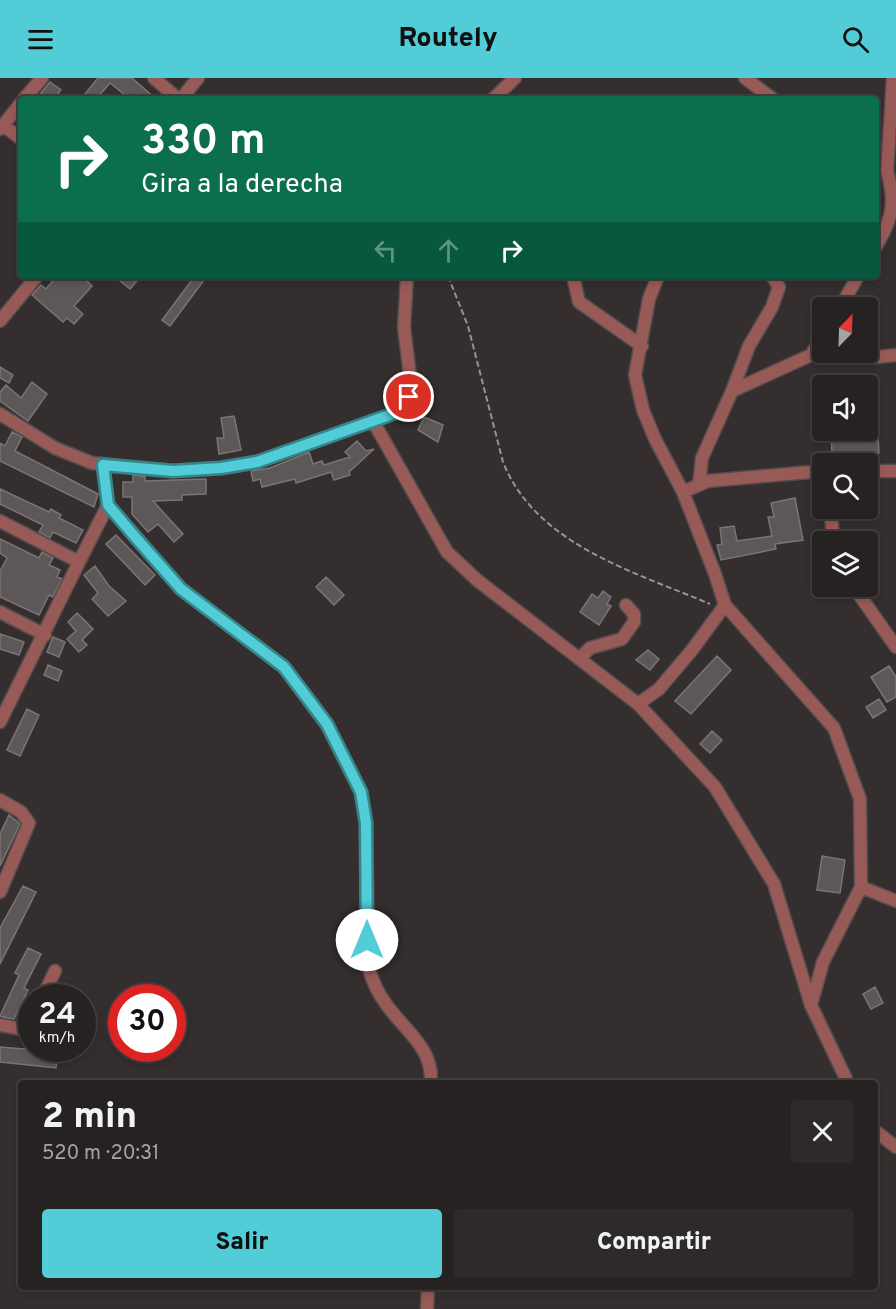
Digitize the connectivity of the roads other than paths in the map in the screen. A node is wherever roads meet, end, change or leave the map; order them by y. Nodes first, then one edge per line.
1 (42, 78) edge
2 (154, 78) edge
3 (198, 78) edge
4 (515, 78) edge
5 (745, 78) edge
6 (893, 78) edge
7 (27, 96) edge
8 (176, 96) edge
9 (183, 96) edge
10 (496, 96) edge
11 (769, 96) edge
12 (18, 107) edge
13 (2, 127) edge
14 (18, 137) edge
15 (881, 168) edge
16 (879, 241) edge
17 (35, 279) edge
18 (407, 279) edge
19 (574, 279) edge
20 (657, 279) edge
21 (774, 279) edge
22 (856, 279) edge
23 (846, 297) edge
24 (0, 321) edge
25 (642, 346) junction
26 (812, 355) edge
27 (896, 355) edge
28 (878, 357) edge
29 (732, 391) junction
30 (0, 414) edge
31 (373, 422) junction
32 (103, 465) junction
33 (878, 471) edge
34 (896, 471) edge
35 (812, 472) edge
36 (699, 485) junction
37 (683, 492) junction
38 (108, 505) junction
39 (0, 521) edge
40 (79, 562) junction
41 (861, 597) edge
42 (626, 605) dead end
43 (723, 607) junction
44 (0, 612) edge
45 (45, 635) junction
46 (896, 646) edge
47 (579, 659) junction
48 (639, 704) junction
49 (3, 706) edge
50 (0, 722) edge
51 (0, 800) edge
52 (861, 887) junction
53 (0, 892) edge
54 (896, 900) edge
55 (55, 971) dead end
56 (49, 984) edge
57 (811, 1005) junction
58 (0, 1025) edge
59 (18, 1026) edge
60 (431, 1080) edge
61 (847, 1080) edge
62 (878, 1133) edge
63 (896, 1147) edge
64 (428, 1290) edge
65 (427, 1309) edge

1 - 7 street
2 - 8 street
3 - 9 street
4 - 10 street
5 - 11 street
6 - 15 street
12 - 13 street
13 - 14 street
15 - 16 street
17 - 24 street
18 - 31 street
19 - 25 street
20 - 25 street
21 - 29 street
22 - 23 street
25 - 37 street
26 - 29 street
27 - 28 street
29 - 36 street
30 - 32 street
31 - 32 street
31 - 47 street
32 - 38 street
33 - 34 street
35 - 36 street
36 - 37 street
37 - 43 street
38 - 40 street
38 - 60 street
39 - 40 street
40 - 45 street
41 - 46 street
42 - 47 street
43 - 48 street
43 - 52 street
44 - 45 street
45 - 49 street
47 - 48 street
48 - 57 street
49 - 50 street
51 - 53 street
52 - 54 street
52 - 57 street
55 - 56 street
57 - 61 street
58 - 59 street
62 - 63 street
64 - 65 street

